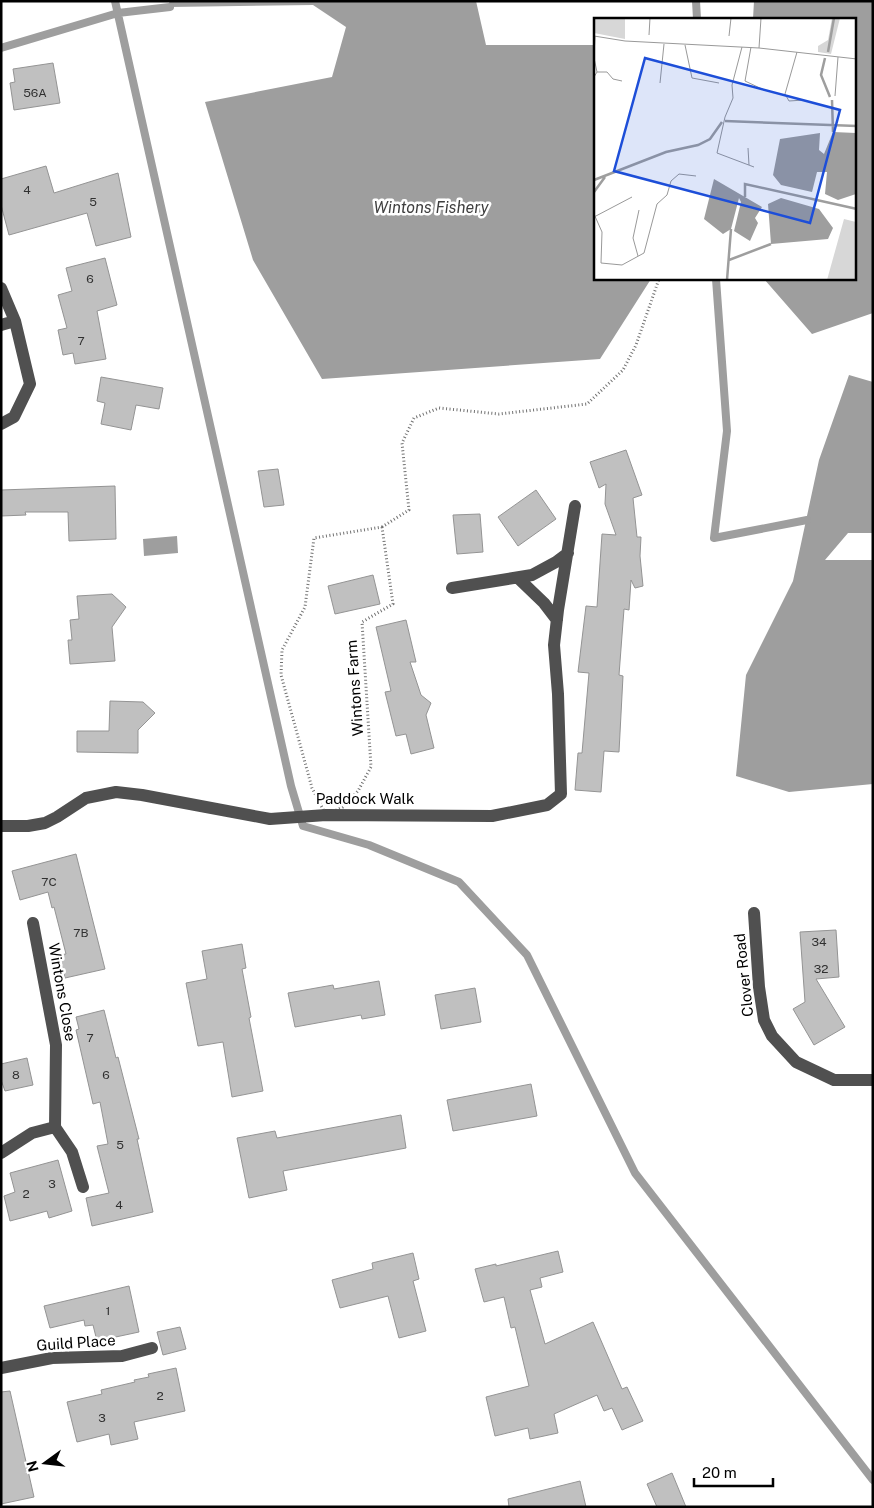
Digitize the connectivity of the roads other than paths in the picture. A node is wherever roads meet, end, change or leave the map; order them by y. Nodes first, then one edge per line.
1 (1, 288) edge
2 (15, 321) junction
3 (1, 326) edge
4 (1, 424) edge
5 (575, 506) dead end
6 (568, 553) junction
7 (518, 578) junction
8 (452, 588) dead end
9 (557, 620) junction
10 (1, 826) edge
11 (754, 913) dead end
12 (33, 923) dead end
13 (873, 1080) edge
14 (55, 1127) junction
15 (1, 1153) edge
16 (83, 1186) dead end
17 (152, 1348) dead end
18 (1, 1368) edge

1 - 2 street
2 - 3 street
2 - 4 street
5 - 6 street, Paddock Walk
6 - 7 street
6 - 9 street, Paddock Walk
7 - 8 street
7 - 9 street
9 - 10 street, Paddock Walk
11 - 13 street, Clover Road
12 - 14 street, Wintons Close
14 - 15 street
14 - 16 street
17 - 18 street, Guild Place

